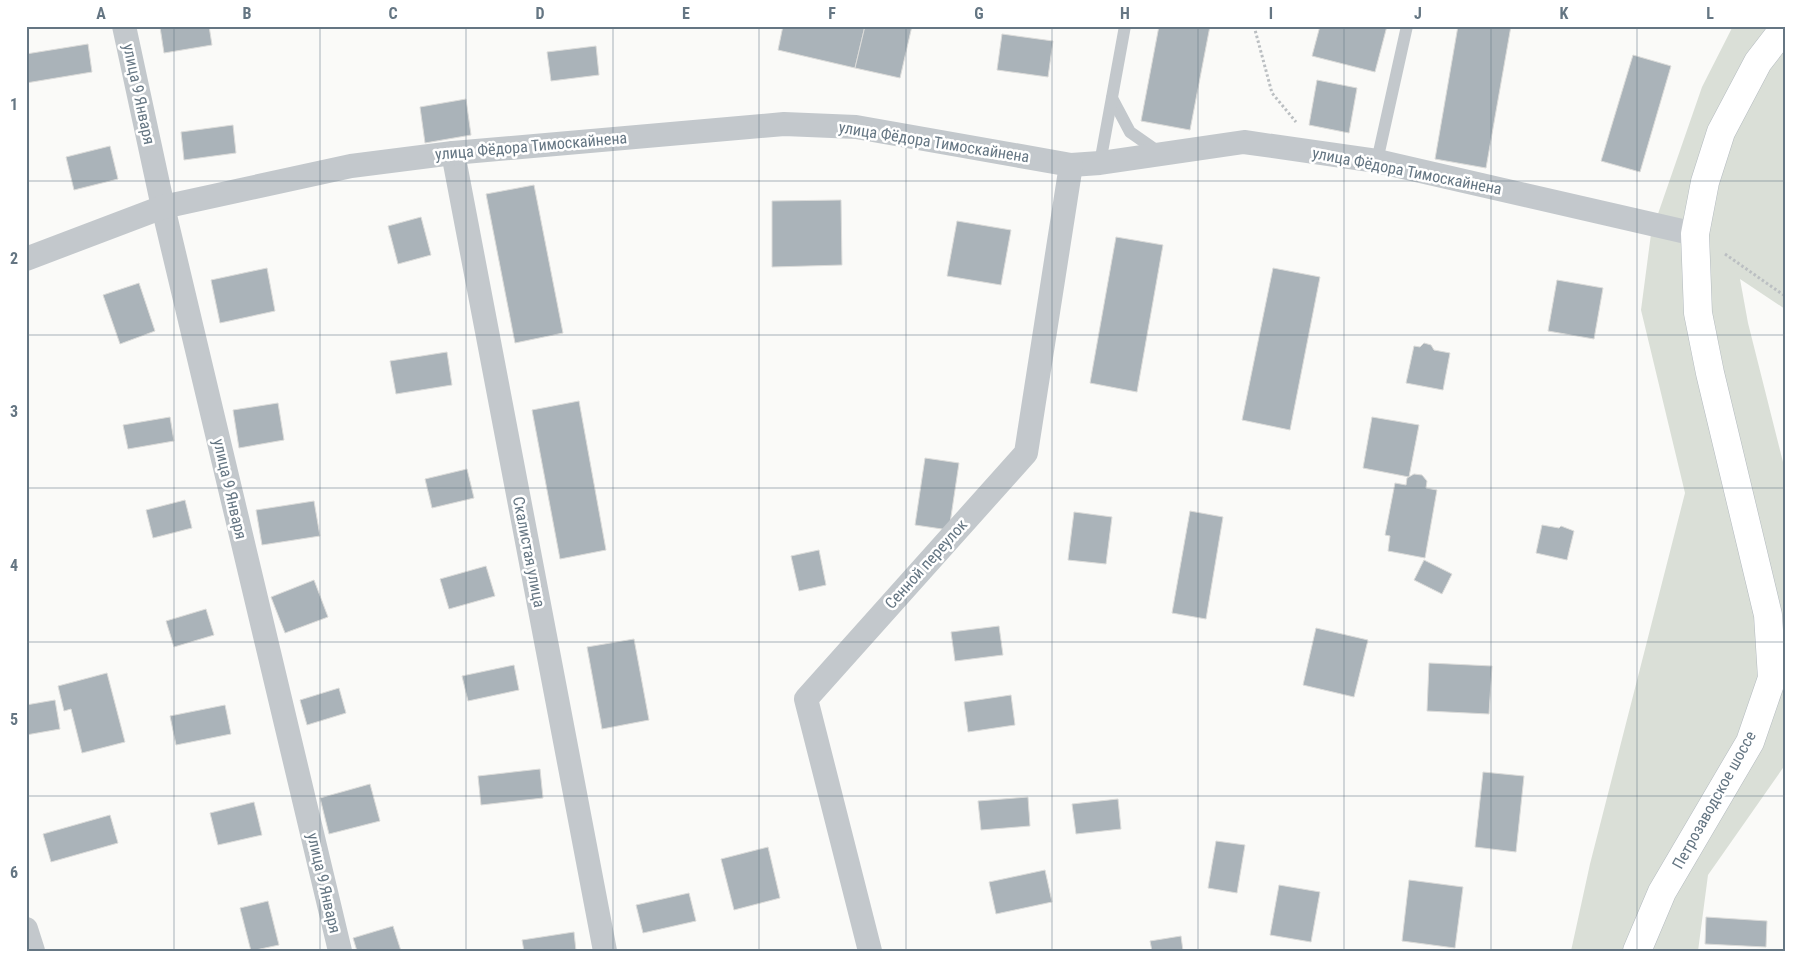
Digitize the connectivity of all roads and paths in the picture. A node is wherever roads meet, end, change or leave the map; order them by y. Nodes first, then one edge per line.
1 (124, 26) edge
2 (1125, 26) edge
3 (1254, 26) edge
4 (1407, 26) edge
5 (1785, 27) edge
6 (1112, 98) junction
7 (453, 152) junction
8 (1322, 152) junction
9 (1161, 154) junction
10 (1377, 161) junction
11 (1100, 163) junction
12 (1071, 165) junction
13 (163, 207) junction
14 (1695, 234) junction
15 (26, 259) edge
16 (1785, 296) edge
17 (1777, 616) edge
18 (26, 929) edge
19 (33, 951) edge
20 (340, 951) edge
21 (605, 951) edge
22 (870, 951) edge
23 (1637, 951) edge

1 - 13 street, улица 9 Января
2 - 6 lane
3 - 8 path
4 - 10 lane
5 - 14 main road, Петрозаводское шоссе
6 - 9 lane
6 - 11 lane
7 - 12 street, улица Фёдора Тимоскайнена
7 - 13 street, улица Фёдора Тимоскайнена
7 - 21 street, Скалистая улица
8 - 9 street, улица Фёдора Тимоскайнена
8 - 10 street, улица Фёдора Тимоскайнена
9 - 11 street, улица Фёдора Тимоскайнена
10 - 14 street, улица Фёдора Тимоскайнена
11 - 12 street, улица Фёдора Тимоскайнена
12 - 22 street, Сенной переулок
13 - 15 street, улица Фёдора Тимоскайнена
13 - 20 street, улица 9 Января
14 - 16 path
14 - 17 main road, Петрозаводское шоссе
17 - 23 main road, Петрозаводское шоссе
18 - 19 street

